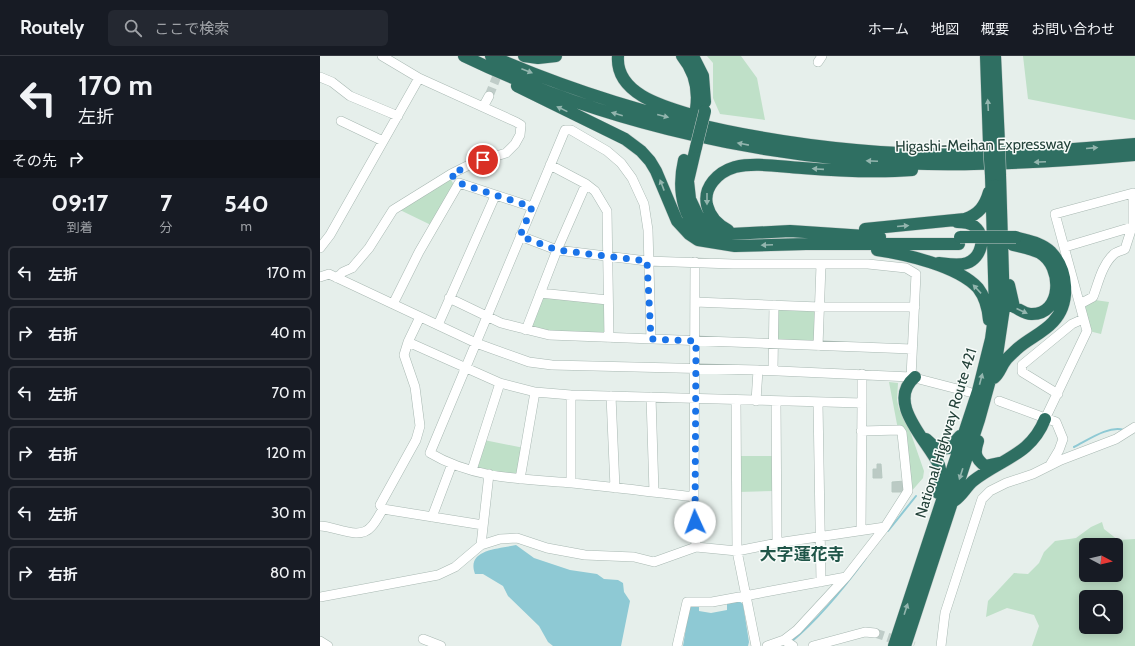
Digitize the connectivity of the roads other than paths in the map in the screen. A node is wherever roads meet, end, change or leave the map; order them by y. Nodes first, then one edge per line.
1 (382, 56) edge
2 (454, 56) edge
3 (464, 56) edge
4 (491, 56) edge
5 (524, 56) edge
6 (556, 56) edge
7 (618, 56) edge
8 (682, 56) edge
9 (693, 56) edge
10 (986, 56) edge
11 (995, 56) edge
12 (320, 77) edge
13 (419, 78) junction
14 (489, 96) tunnel mouth
15 (483, 107) junction
16 (701, 110) junction
17 (398, 116) junction
18 (341, 121) dead end
19 (383, 141) junction
20 (994, 144) junction
21 (1135, 144) edge
22 (692, 146) junction
23 (900, 152) junction
24 (1135, 155) edge
25 (969, 164) junction
26 (550, 165) junction
27 (451, 174) junction
28 (994, 177) junction
29 (459, 183) junction
30 (586, 184) junction
31 (495, 196) junction
32 (532, 207) junction
33 (1002, 208) junction
34 (954, 221) junction
35 (1132, 227) junction
36 (743, 232) junction
37 (808, 232) junction
38 (520, 236) junction
39 (960, 240) junction
40 (1015, 241) junction
41 (806, 244) junction
42 (735, 246) junction
43 (1065, 247) junction
44 (320, 248) edge
45 (557, 250) junction
46 (608, 257) junction
47 (647, 261) junction
48 (695, 262) junction
49 (929, 262) junction
50 (821, 265) junction
51 (320, 277) edge
52 (337, 278) junction
53 (540, 293) junction
54 (449, 298) junction
55 (608, 300) junction
56 (695, 302) junction
57 (393, 304) junction
58 (1080, 304) junction
59 (774, 305) junction
60 (820, 306) junction
61 (915, 307) junction
62 (486, 316) junction
63 (420, 317) junction
64 (1084, 319) junction
65 (438, 325) junction
66 (526, 330) junction
67 (610, 338) junction
68 (651, 339) junction
69 (991, 339) junction
70 (696, 341) junction
71 (408, 342) junction
72 (476, 343) junction
73 (773, 344) junction
74 (818, 346) junction
75 (912, 349) junction
76 (464, 368) junction
77 (695, 368) junction
78 (758, 370) junction
79 (773, 370) junction
80 (862, 374) junction
81 (913, 377) junction
82 (995, 377) junction
83 (500, 384) junction
84 (535, 392) junction
85 (969, 392) dead end
86 (1058, 394) junction
87 (571, 395) junction
88 (611, 396) junction
89 (651, 397) junction
90 (695, 398) junction
91 (736, 400) junction
92 (756, 401) junction
93 (776, 402) junction
94 (999, 402) dead end
95 (818, 403) junction
96 (862, 404) junction
97 (908, 414) junction
98 (983, 417) junction
99 (1045, 419) junction
100 (967, 424) junction
101 (1130, 430) edge
102 (861, 431) junction
103 (1004, 462) junction
104 (452, 464) junction
105 (1049, 465) junction
106 (472, 470) junction
107 (489, 474) junction
108 (520, 479) junction
109 (571, 483) junction
110 (615, 488) junction
111 (654, 492) junction
112 (694, 497) junction
113 (952, 503) junction
114 (384, 509) junction
115 (432, 517) junction
116 (483, 525) junction
117 (320, 526) edge
118 (885, 527) junction
119 (861, 529) junction
120 (932, 531) junction
121 (819, 537) junction
122 (776, 543) junction
123 (481, 545) junction
124 (696, 547) junction
125 (737, 551) junction
126 (846, 577) junction
127 (821, 582) junction
128 (747, 595) junction
129 (320, 597) edge
130 (875, 633) tunnel mouth
131 (423, 639) dead end
132 (784, 640) junction
133 (320, 641) edge
134 (328, 646) edge
135 (440, 646) edge
136 (677, 646) edge
137 (756, 646) edge
138 (767, 646) edge
139 (793, 646) edge
140 (813, 646) edge
141 (894, 646) edge
142 (905, 646) edge
143 (940, 646) edge

1 - 13 street
42 -> 2 highway
25 -> 3 highway, Higashi-Meihan Expressway
4 -> 23 highway, Higashi-Meihan Expressway
5 - 6 highway
7 - 23 highway
8 - 16 highway
9 - 16 highway
20 -> 10 highway, National Highway Route 421
11 - 20 highway, National Highway Route 421
12 - 17 street
13 - 15 street
13 - 17 street
14 - 15 street
15 - 27 street
16 - 22 highway
17 - 19 street
18 - 19 street
19 - 44 street
20 - 28 highway, National Highway Route 421, bridge
23 -> 21 highway, Higashi-Meihan Expressway
22 - 36 highway
22 - 42 highway
24 -> 25 highway, Higashi-Meihan Expressway
25 -> 36 highway
26 - 30 street
26 - 32 street
26 - 47 street
27 - 29 street
27 - 52 street
28 - 33 highway, National Highway Route 421
28 - 34 highway
28 - 69 highway, National Highway Route 421
29 - 31 street
29 - 57 street
30 - 45 street
30 - 46 street
31 - 32 street
31 - 54 street
32 - 38 street
33 -> 40 highway
33 - 82 highway, National Highway Route 421
37 -> 34 highway
34 - 49 highway
35 - 43 street
35 - 43 street
35 - 58 street
36 - 37 highway
37 - 39 highway
38 - 45 street
38 - 62 street
39 - 40 highway, bridge
39 - 41 highway
40 - 82 highway
41 -> 42 highway
41 - 49 highway
43 - 58 street
45 - 46 street
45 - 53 street
46 - 47 street
46 - 55 street
47 - 48 street
47 - 68 street
48 - 50 street
48 - 56 street
69 -> 49 highway
50 - 60 street
50 - 61 street
51 - 52 street
52 - 57 street
53 - 55 street
53 - 66 street
54 - 62 street
54 - 65 street
55 - 67 street
56 - 59 street
56 - 70 street
57 - 63 street
58 - 64 street
59 - 60 street
59 - 73 street
60 - 61 street
60 - 74 street
61 - 75 street
62 - 66 street
62 - 72 street
63 - 65 street
63 - 71 street
64 - 86 street
64 - 86 street
65 - 72 street
66 - 67 street
67 - 68 street
68 - 70 street
100 -> 69 highway, National Highway Route 421
70 - 73 street
70 - 77 street
71 - 76 street
71 - 114 street
72 - 76 street
72 - 77 street
73 - 74 street
73 - 79 street
74 - 75 street
75 - 81 street
76 - 83 street
76 - 104 street
77 - 78 street
77 - 90 street
78 - 79 street
78 - 92 street
79 - 80 street
80 - 81 street
80 - 96 street
81 - 85 street
81 - 97 highway
82 - 98 highway, National Highway Route 421
83 - 84 street
83 - 106 street
84 - 87 street
84 - 108 street
86 - 99 street
87 - 88 street
87 - 109 street
88 - 89 street
88 - 110 street
89 - 90 street
89 - 111 street
90 - 91 street
90 - 112 street
91 - 92 street
91 - 125 street
92 - 93 street
93 - 95 street
93 - 122 street
94 - 99 street
95 - 96 street
95 - 121 street
96 - 102 street
97 - 100 highway
97 - 120 highway
98 - 103 highway
98 -> 113 highway, National Highway Route 421
99 - 103 highway
99 - 105 street
100 - 120 highway, National Highway Route 421
101 - 105 street
102 - 118 street
102 - 119 street
103 - 113 highway
104 - 106 street
104 - 115 street
105 - 143 street
106 - 107 street
107 - 108 street
107 - 116 street
108 - 109 street
109 - 110 street
110 - 111 street
111 - 112 street
112 - 124 street
113 - 142 highway, National Highway Route 421
114 - 115 street
114 - 117 street
115 - 116 street
116 - 123 street
118 - 119 street
118 - 126 street
119 - 121 street
141 -> 120 highway, National Highway Route 421
121 - 122 street
121 - 127 street
122 - 125 street
123 - 124 street
123 - 129 street
124 - 125 street
125 - 128 street
126 - 127 street
126 - 132 street
127 - 128 street
128 - 136 street
128 - 137 street
130 - 140 street
131 - 135 street
132 - 138 street
132 - 139 street
133 - 134 street

